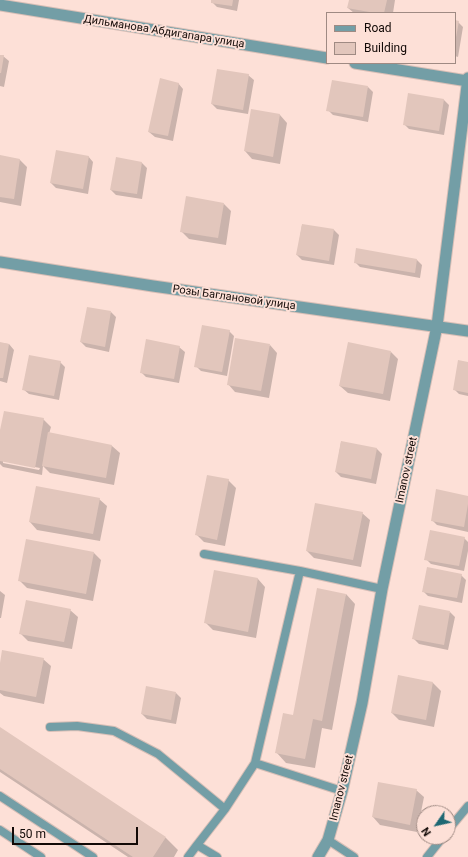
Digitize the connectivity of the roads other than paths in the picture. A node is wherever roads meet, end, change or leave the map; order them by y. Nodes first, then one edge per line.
1 (0, 5) edge
2 (326, 58) edge
3 (362, 64) edge
4 (468, 80) edge
5 (0, 262) edge
6 (437, 326) junction
7 (468, 331) edge
8 (204, 554) dead end
9 (300, 570) junction
10 (382, 589) junction
11 (50, 727) dead end
12 (255, 763) junction
13 (342, 791) junction
14 (0, 796) edge
15 (468, 806) edge
16 (225, 809) junction
17 (456, 820) edge
18 (0, 830) edge
19 (328, 840) junction
20 (198, 845) junction
21 (437, 845) edge
22 (41, 857) edge
23 (93, 857) edge
24 (188, 857) edge
25 (217, 857) edge
26 (318, 857) edge
27 (354, 857) edge
28 (427, 857) edge

1 - 2 street, Дильманова Абдигапара улица
3 - 4 street
4 - 6 street, Imanov street
5 - 6 street, Розы Баглановой улица
6 - 7 street, Розы Баглановой улица
6 - 10 street, Imanov street
8 - 9 lane
9 - 10 lane
9 - 12 lane
10 - 13 street, Imanov street
11 - 16 lane
12 - 13 lane
12 - 16 lane
13 - 19 street, Imanov street
14 - 23 lane
15 - 17 lane
16 - 20 lane
18 - 22 lane
19 - 26 street, Imanov street
19 - 27 lane
20 - 24 lane
20 - 25 lane
21 - 28 lane

